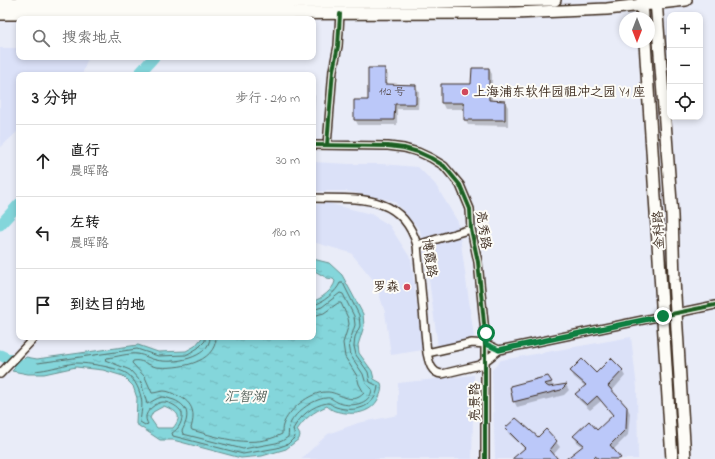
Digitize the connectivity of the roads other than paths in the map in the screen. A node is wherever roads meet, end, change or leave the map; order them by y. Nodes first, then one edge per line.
1 (555, 0) edge
2 (686, 0) edge
3 (403, 1) edge
4 (656, 2) edge
5 (0, 3) edge
6 (642, 3) edge
7 (407, 13) junction
8 (0, 14) edge
9 (340, 14) junction
10 (645, 48) edge
11 (316, 145) edge
12 (327, 145) junction
13 (316, 198) edge
14 (472, 229) junction
15 (417, 244) junction
16 (715, 305) edge
17 (676, 313) junction
18 (663, 316) junction
19 (32, 340) edge
20 (486, 344) junction
21 (499, 350) junction
22 (427, 353) junction
23 (486, 362) junction
24 (2, 372) edge
25 (486, 459) edge
26 (672, 459) edge
27 (685, 459) edge

1 - 3 main road
2 - 4 main road
3 - 5 main road
3 - 7 street
4 - 6 main road
4 - 17 main road, 金科路
6 - 7 main road
7 - 9 main road
8 - 9 main road
9 - 12 street
10 - 18 main road, 金科路
11 - 12 street, 亮秀路
12 - 14 street, 亮秀路
13 - 15 street, 博霞路
14 - 15 street
14 - 20 street, 亮秀路
15 - 22 street, 博霞路
16 - 17 street
17 - 18 street
17 - 27 main road, 金科路
18 - 21 street
18 - 26 main road, 金科路
19 - 24 street
20 - 21 street
20 - 22 street
20 - 23 street, 亮景路
21 - 23 street
22 - 23 street, 博霞路
23 - 25 street, 亮景路

